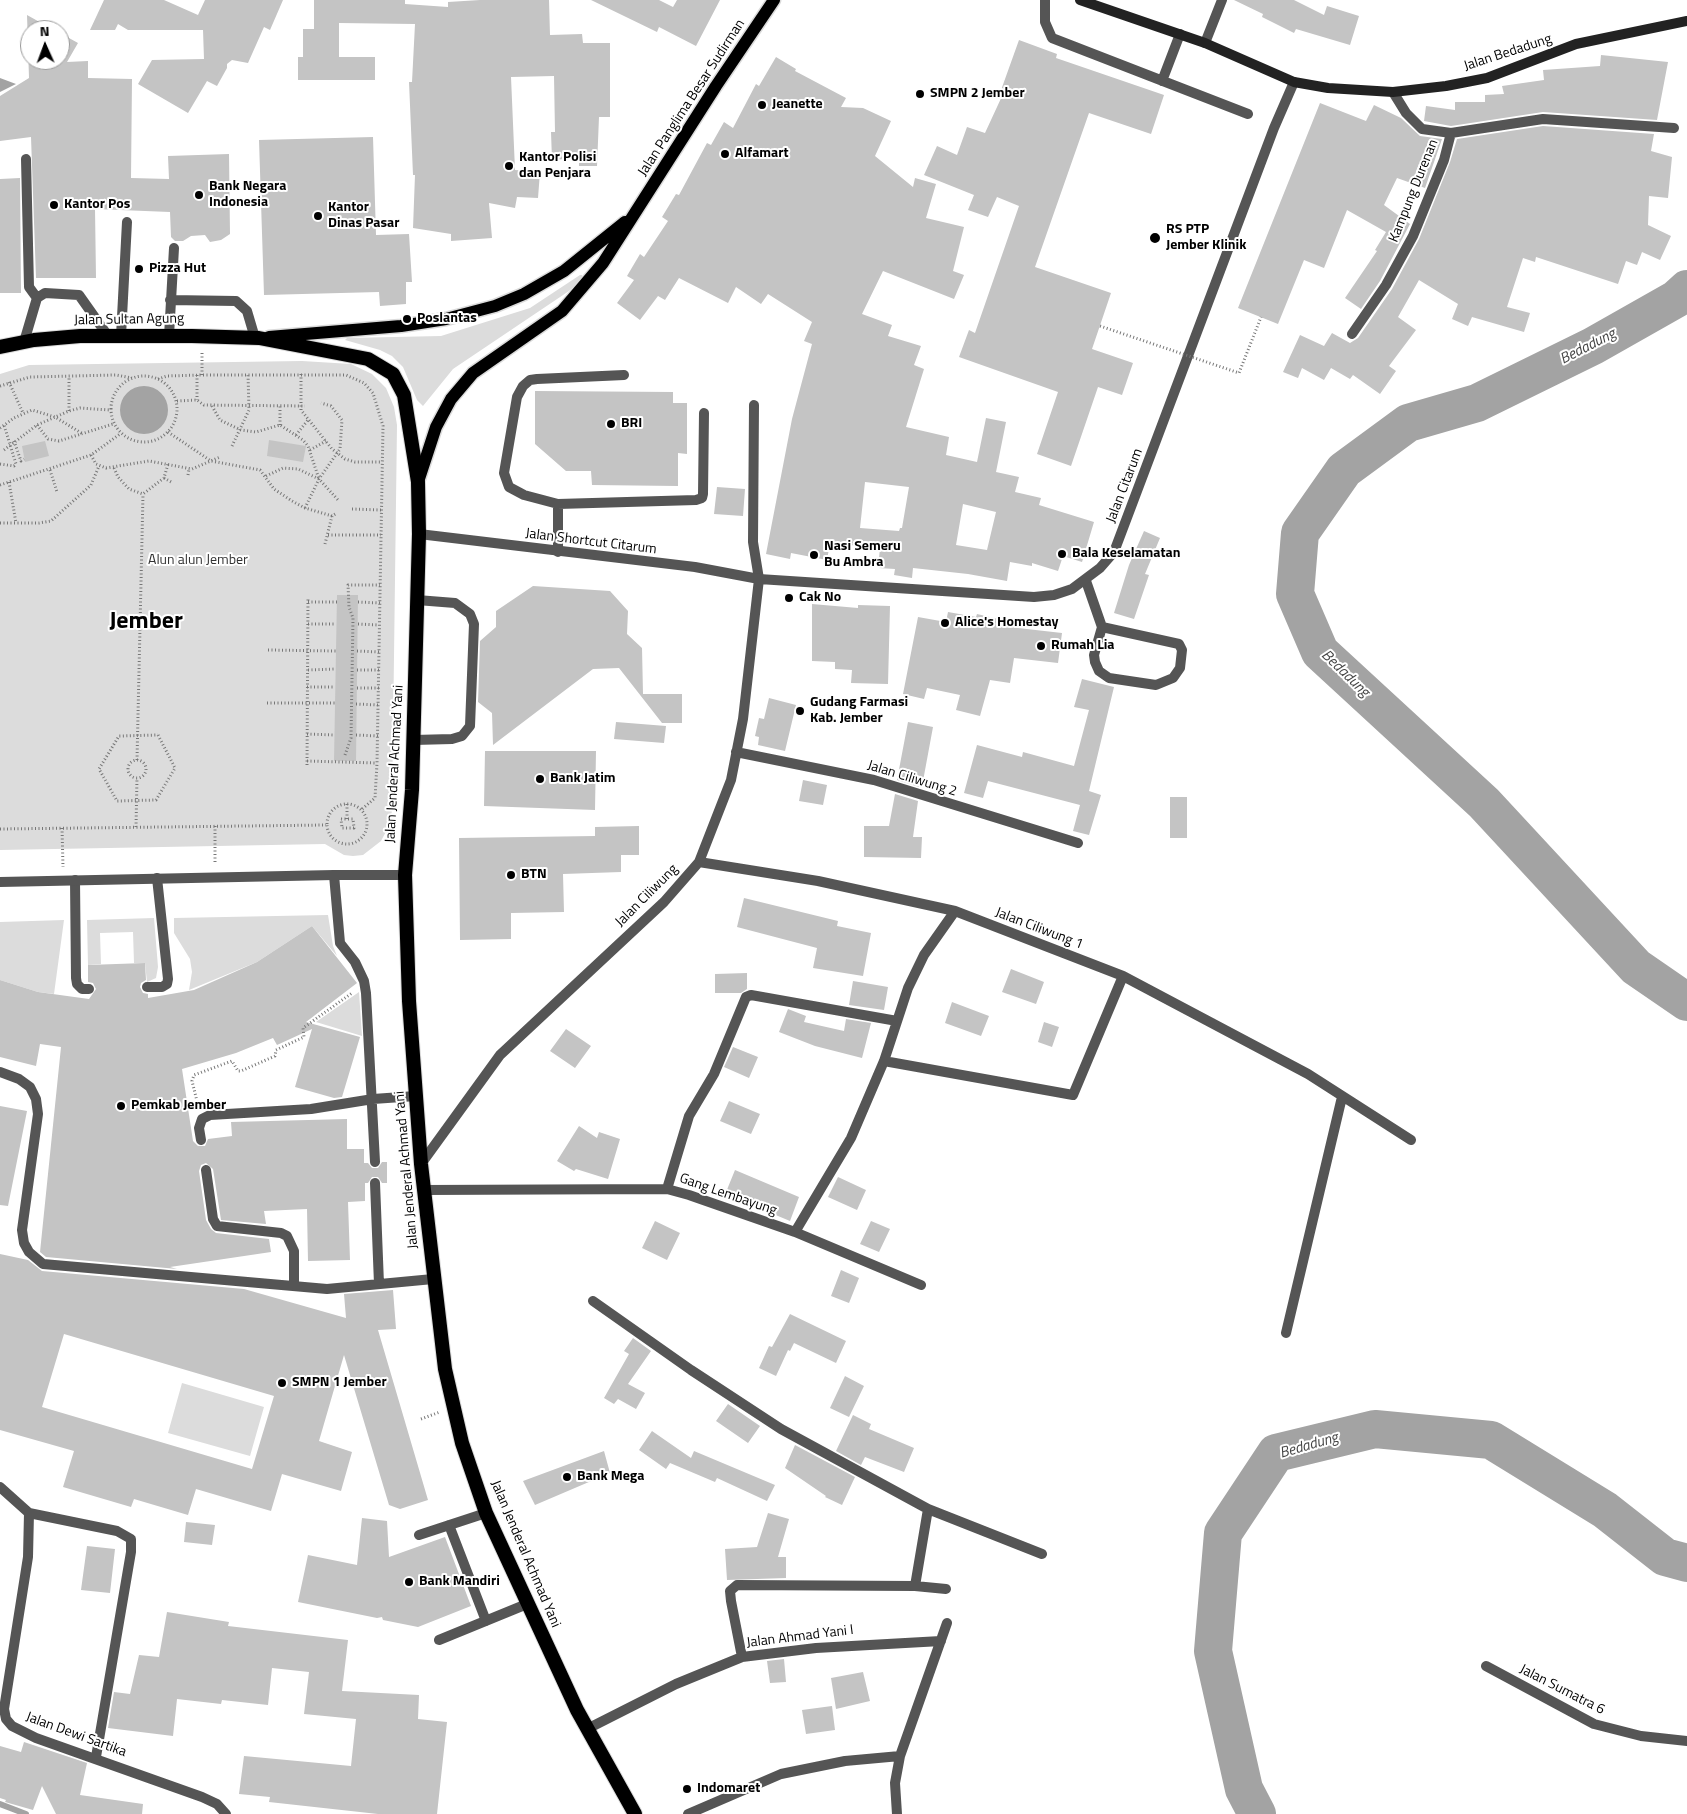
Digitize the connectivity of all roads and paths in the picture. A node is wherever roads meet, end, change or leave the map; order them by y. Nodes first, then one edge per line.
1 (774, 0) edge
2 (1045, 0) edge
3 (1080, 0) edge
4 (1222, 0) edge
5 (1687, 21) edge
6 (1180, 34) junction
7 (1206, 43) junction
8 (1162, 81) junction
9 (1294, 82) junction
10 (1393, 92) junction
11 (1248, 114) dead end
12 (1674, 128) dead end
13 (1451, 133) junction
14 (26, 159) dead end
15 (635, 214) junction
16 (127, 222) dead end
17 (174, 248) dead end
18 (37, 298) junction
19 (170, 300) junction
20 (1260, 317) dead end
21 (1100, 326) dead end
22 (1352, 334) dead end
23 (114, 336) junction
24 (169, 336) junction
25 (257, 338) junction
26 (24, 342) junction
27 (0, 347) edge
28 (248, 374) junction
29 (301, 374) junction
30 (197, 375) junction
31 (624, 375) dead end
32 (69, 376) junction
33 (132, 378) junction
34 (158, 379) junction
35 (9, 382) junction
36 (0, 386) edge
37 (197, 400) junction
38 (177, 401) junction
39 (321, 403) dead end
40 (754, 405) dead end
41 (212, 406) junction
42 (249, 406) junction
43 (280, 406) junction
44 (303, 406) junction
45 (110, 410) junction
46 (68, 411) junction
47 (23, 413) junction
48 (704, 413) dead end
49 (55, 417) junction
50 (308, 420) junction
51 (113, 424) junction
52 (37, 425) junction
53 (280, 426) junction
54 (2, 427) edge
55 (241, 430) junction
56 (168, 432) junction
57 (83, 434) junction
58 (120, 434) junction
59 (296, 435) junction
60 (326, 441) junction
61 (13, 442) junction
62 (232, 446) dead end
63 (4, 450) dead end
64 (310, 450) junction
65 (337, 454) junction
66 (91, 455) junction
67 (220, 457) dead end
68 (24, 460) dead end
69 (211, 461) junction
70 (382, 462) junction
71 (0, 464) edge
72 (168, 464) junction
73 (98, 466) junction
74 (114, 468) junction
75 (189, 469) junction
76 (50, 470) junction
77 (188, 475) dead end
78 (266, 476) junction
79 (164, 478) junction
80 (319, 479) junction
81 (9, 482) junction
82 (418, 482) junction
83 (173, 483) dead end
84 (0, 485) edge
85 (57, 492) dead end
86 (143, 494) junction
87 (340, 501) dead end
88 (558, 504) junction
89 (305, 508) junction
90 (352, 509) dead end
91 (382, 510) junction
92 (337, 513) dead end
93 (332, 516) junction
94 (0, 523) edge
95 (16, 523) junction
96 (419, 534) junction
97 (328, 535) junction
98 (381, 535) junction
99 (325, 544) dead end
100 (558, 552) junction
101 (759, 579) junction
102 (1086, 581) junction
103 (380, 585) junction
104 (308, 597) dead end
105 (417, 600) junction
106 (308, 602) junction
107 (337, 602) dead end
108 (358, 602) dead end
109 (380, 602) junction
110 (308, 624) junction
111 (336, 624) dead end
112 (358, 624) dead end
113 (379, 625) junction
114 (1102, 627) junction
115 (268, 650) dead end
116 (308, 651) junction
117 (336, 651) dead end
118 (357, 651) dead end
119 (379, 652) junction
120 (336, 669) dead end
121 (308, 670) junction
122 (357, 670) dead end
123 (379, 670) junction
124 (307, 687) junction
125 (335, 688) dead end
126 (357, 688) dead end
127 (378, 688) junction
128 (267, 702) dead end
129 (308, 703) junction
130 (335, 703) dead end
131 (356, 704) dead end
132 (378, 704) junction
133 (307, 734) junction
134 (335, 734) dead end
135 (356, 735) dead end
136 (138, 736) junction
137 (378, 736) junction
138 (414, 740) junction
139 (736, 752) junction
140 (345, 755) dead end
141 (137, 760) junction
142 (377, 762) junction
143 (137, 778) junction
144 (136, 801) junction
145 (347, 804) junction
146 (361, 810) junction
147 (348, 819) junction
148 (326, 825) junction
149 (215, 826) junction
150 (136, 827) junction
151 (62, 828) junction
152 (0, 829) edge
153 (1078, 843) dead end
154 (215, 854) dead end
155 (62, 856) dead end
156 (699, 862) junction
157 (334, 875) junction
158 (404, 875) junction
159 (157, 878) junction
160 (75, 880) junction
161 (0, 882) edge
162 (955, 910) junction
163 (1123, 976) junction
164 (365, 984) junction
165 (147, 988) dead end
166 (89, 989) dead end
167 (897, 1021) junction
168 (884, 1061) junction
169 (0, 1072) edge
170 (416, 1096) junction
171 (1342, 1097) junction
172 (373, 1099) junction
173 (202, 1119) junction
174 (201, 1140) dead end
175 (1411, 1140) dead end
176 (374, 1162) dead end
177 (421, 1164) junction
178 (206, 1170) dead end
179 (375, 1183) dead end
180 (666, 1189) junction
181 (424, 1190) junction
182 (794, 1232) junction
183 (433, 1279) junction
184 (379, 1284) junction
185 (921, 1285) dead end
186 (294, 1286) junction
187 (593, 1301) dead end
188 (1286, 1333) dead end
189 (0, 1487) edge
190 (928, 1509) junction
191 (29, 1513) junction
192 (486, 1514) junction
193 (449, 1525) junction
194 (419, 1535) dead end
195 (1042, 1554) dead end
196 (915, 1586) junction
197 (946, 1589) dead end
198 (527, 1604) junction
199 (486, 1621) junction
200 (947, 1623) dead end
201 (439, 1640) dead end
202 (941, 1641) junction
203 (742, 1657) junction
204 (1486, 1666) dead end
205 (587, 1729) junction
206 (1687, 1741) edge
207 (900, 1756) junction
208 (96, 1757) junction
209 (226, 1814) edge
210 (635, 1814) edge
211 (688, 1814) edge
212 (897, 1814) edge

1 - 15 main road, Jalan Panglima Besar Sudirman
2 - 8 street
3 - 6 main road, Jalan Bedadung
4 - 7 street
5 - 10 main road, Jalan Bedadung
6 - 7 main road, Jalan Bedadung
6 - 8 street
7 - 9 main road, Jalan Bedadung
8 - 11 street
9 - 10 main road, Jalan Bedadung
9 - 102 street, Jalan Citarum
10 - 13 street, Kampung Durenan
12 - 13 street, Kampung Durenan
13 - 22 street, Kampung Durenan
14 - 18 street
15 - 25 main road, Jalan Panglima Besar Sudirman
15 - 82 main road, Jalan Panglima Besar Sudirman
16 - 23 street
17 - 19 street
18 - 23 street
18 - 26 street
19 - 24 street
19 - 25 street
20 - 21 path, bridge
23 - 24 highway, Jalan Sultan Agung
23 - 26 highway, Jalan Sultan Agung
24 - 25 highway, Jalan Sultan Agung
25 - 82 highway, Jalan Sultan Agung
26 - 27 highway, Jalan Sultan Agung
28 - 29 path
28 - 30 path
28 - 42 path
29 - 44 path
29 - 70 path
30 - 34 path
30 - 37 path
31 - 88 street
32 - 33 path
32 - 35 path
32 - 46 path
33 - 34 path
33 - 45 path
34 - 38 path
35 - 36 path
35 - 47 path
37 - 38 path
37 - 41 path
38 - 56 path
39 - 65 path
40 - 101 street, Jalan Ciliwung
41 - 42 path
41 - 55 path
42 - 43 path
42 - 55 path
43 - 44 path
43 - 53 path
44 - 50 path
45 - 46 path
45 - 51 path
46 - 49 path
47 - 49 path
47 - 54 path
48 - 88 street
49 - 52 path
49 - 57 path
50 - 59 path
50 - 60 path
51 - 57 path
51 - 58 path
52 - 57 path
52 - 61 path
53 - 55 path
53 - 59 path
54 - 61 path
55 - 62 path
56 - 58 path
56 - 69 path
58 - 66 path
59 - 64 path
60 - 64 path
60 - 65 path
61 - 63 path
61 - 68 path
61 - 71 path
64 - 80 path
65 - 70 path
65 - 80 path
66 - 73 path
66 - 76 path
67 - 69 path
69 - 75 path
69 - 78 path
70 - 91 path
72 - 74 path
72 - 75 path
72 - 79 path
73 - 74 path
73 - 95 path
74 - 86 path
75 - 77 path
76 - 81 path
76 - 85 path
78 - 80 path
78 - 89 path
79 - 83 path
79 - 86 path
80 - 87 path
80 - 89 path
81 - 84 path
81 - 95 path
82 - 96 highway, Jalan Jenderal Achmad Yani
86 - 136 path
88 - 100 street
89 - 93 path
90 - 91 path
91 - 98 path
92 - 93 path
93 - 97 path
94 - 95 path
96 - 100 street, Jalan Shortcut Citarum
96 - 105 highway, Jalan Jenderal Achmad Yani
97 - 98 path
97 - 99 path
98 - 103 path
100 - 101 street, Jalan Shortcut Citarum
101 - 102 street, Jalan Citarum
101 - 139 street, Jalan Ciliwung
102 - 114 street
103 - 109 path
103 - 140 path
104 - 106 path
105 - 138 highway, Jalan Jenderal Achmad Yani
105 - 138 street
106 - 107 path
106 - 110 path
108 - 109 path
109 - 113 path
110 - 111 path
110 - 116 path
112 - 113 path
113 - 119 path
114 - 114 street
115 - 116 path
116 - 117 path
116 - 121 path
118 - 119 path
119 - 123 path
120 - 121 path
121 - 124 path
122 - 123 path
123 - 127 path
124 - 125 path
124 - 129 path
126 - 127 path
127 - 132 path
128 - 129 path
129 - 130 path
129 - 133 path
131 - 132 path
132 - 137 path
133 - 134 path
133 - 142 path
135 - 137 path
136 - 141 path
136 - 144 path
136 - 144 path
137 - 142 path
138 - 158 highway, Jalan Jenderal Achmad Yani
139 - 153 street, Jalan Ciliwung 2
139 - 156 street, Jalan Ciliwung
141 - 143 path
141 - 143 path
142 - 146 path
143 - 144 path
144 - 150 path
145 - 146 path
145 - 147 path
145 - 148 path
146 - 148 path
147 - 147 path
148 - 149 path
149 - 150 path
149 - 154 path
150 - 151 path
151 - 152 path
151 - 155 path
156 - 162 street, Jalan Ciliwung 1
156 - 177 street, Jalan Ciliwung
157 - 158 street
157 - 159 street
157 - 164 street
158 - 170 highway, Jalan Jenderal Achmad Yani
159 - 160 street
159 - 165 street
160 - 161 street
160 - 166 street
162 - 163 street, Jalan Ciliwung 1
162 - 167 street
163 - 168 street
163 - 171 street, Jalan Ciliwung 1
164 - 172 street
164 - 173 path
167 - 168 street
167 - 180 street
168 - 182 street
169 - 186 street
170 - 172 street
170 - 177 highway, Jalan Jenderal Achmad Yani
171 - 175 street, Jalan Ciliwung 1
171 - 188 street
172 - 173 street
172 - 176 street
173 - 174 street
177 - 181 highway, Jalan Jenderal Achmad Yani
178 - 186 street
179 - 184 street
180 - 181 street, Gang Lembayung
180 - 182 street, Gang Lembayung
181 - 183 highway, Jalan Jenderal Achmad Yani
182 - 185 street, Gang Lembayung
183 - 184 street
183 - 192 highway, Jalan Jenderal Achmad Yani
184 - 186 street
187 - 190 street
189 - 191 street
190 - 195 street
190 - 196 street
191 - 208 street, Jalan Dewi Sartika
191 - 208 street
192 - 193 street
192 - 198 highway, Jalan Jenderal Achmad Yani
193 - 194 street
193 - 199 street
196 - 197 street
196 - 203 street
198 - 199 street
198 - 205 highway, Jalan Jenderal Achmad Yani
199 - 201 street
200 - 202 street
202 - 203 street, Jalan Ahmad Yani I
202 - 207 street
203 - 205 street, Jalan Ahmad Yani I
204 - 206 street, Jalan Sumatra 6
205 - 210 highway, Jalan Jenderal Achmad Yani
207 - 211 street
207 - 212 street
208 - 209 street, Jalan Dewi Sartika

